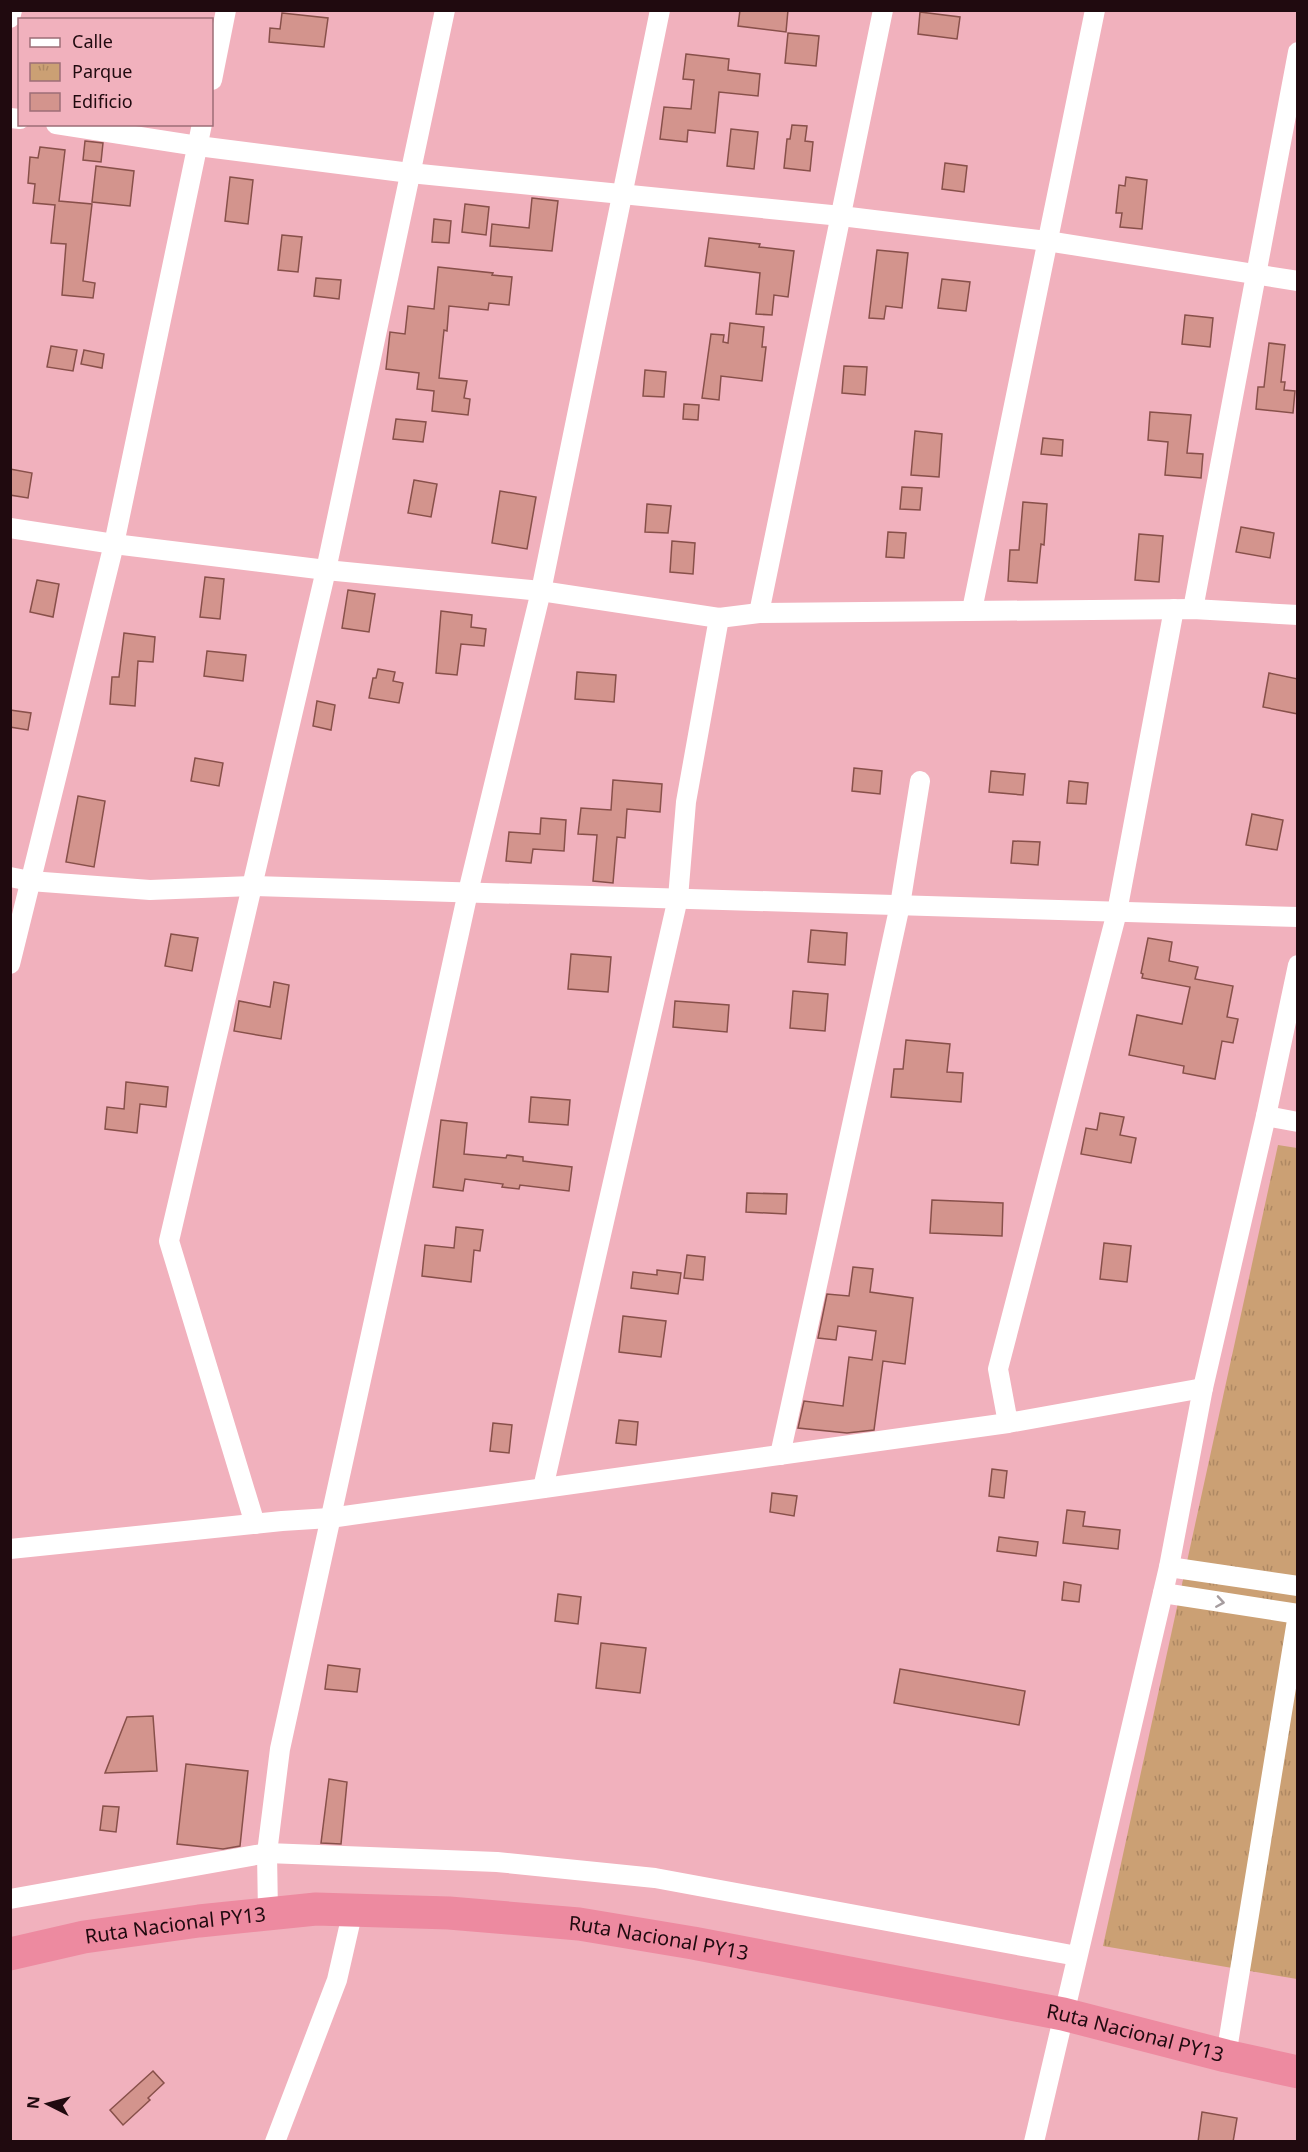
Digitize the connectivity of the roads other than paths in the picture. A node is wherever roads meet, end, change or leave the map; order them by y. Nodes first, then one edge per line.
1 (12, 10) edge
2 (226, 10) edge
3 (445, 10) edge
4 (660, 10) edge
5 (883, 10) edge
6 (1095, 10) edge
7 (10, 18) edge
8 (1298, 52) edge
9 (213, 75) edge
10 (69, 126) edge
11 (202, 126) edge
12 (198, 146) junction
13 (410, 173) junction
14 (622, 195) junction
15 (840, 216) junction
16 (1047, 241) junction
17 (1254, 275) junction
18 (1298, 281) edge
19 (10, 528) edge
20 (114, 544) junction
21 (326, 570) junction
22 (541, 591) junction
23 (1183, 609) junction
24 (972, 610) junction
25 (759, 613) junction
26 (1298, 615) edge
27 (719, 618) junction
28 (920, 781) dead end
29 (10, 877) edge
30 (30, 881) junction
31 (252, 886) junction
32 (468, 892) junction
33 (678, 898) junction
34 (900, 905) junction
35 (1117, 912) junction
36 (1298, 917) edge
37 (10, 963) edge
38 (1298, 965) edge
39 (1266, 1116) junction
40 (1298, 1122) edge
41 (1203, 1388) junction
42 (1008, 1423) junction
43 (780, 1455) junction
44 (543, 1488) junction
45 (330, 1518) junction
46 (255, 1524) junction
47 (10, 1549) edge
48 (1169, 1567) junction
49 (1298, 1586) edge
50 (1163, 1593) junction
51 (1298, 1614) edge
52 (267, 1853) junction
53 (10, 1899) edge
54 (353, 1910) junction
55 (268, 1913) junction
56 (10, 1954) edge
57 (1077, 1956) junction
58 (1063, 2014) junction
59 (1226, 2056) junction
60 (1298, 2072) edge
61 (275, 2142) edge
62 (1034, 2142) edge

1 - 7 street
2 - 9 street
3 - 13 street
4 - 14 street
5 - 15 street
6 - 16 street
8 - 17 street
10 - 12 street
11 - 12 street
12 - 13 street
12 - 20 street
13 - 14 street
13 - 21 street
14 - 15 street
14 - 22 street
15 - 16 street
15 - 25 street
16 - 17 street
16 - 24 street
17 - 18 street
17 - 23 street
19 - 20 street
20 - 21 street
20 - 30 street
21 - 22 street
21 - 31 street
22 - 27 street
22 - 32 street
23 - 24 street
23 - 26 street
23 - 35 street
24 - 25 street
25 - 27 street
27 - 33 street
28 - 34 street
29 - 30 street
30 - 31 street
30 - 37 street
31 - 32 street
31 - 46 street
32 - 33 street
32 - 45 street
33 - 34 street
33 - 44 street
34 - 35 street
34 - 43 street
35 - 36 street
35 - 42 street
38 - 39 street
39 - 40 street
39 - 41 street
41 - 42 street
41 - 48 street
42 - 43 street
43 - 44 street
44 - 45 street
45 - 46 street
45 - 52 street
46 - 47 street
48 - 49 street
48 - 50 street
50 -> 51 street
50 - 57 street
51 - 59 street
52 - 53 street
52 - 55 street
52 - 57 street
54 - 55 highway, Ruta Nacional PY13
54 - 58 highway, Ruta Nacional PY13
54 - 61 street
55 - 56 highway, Ruta Nacional PY13
57 - 58 street
58 - 59 highway, Ruta Nacional PY13
58 - 62 street
59 - 60 highway, Ruta Nacional PY13

